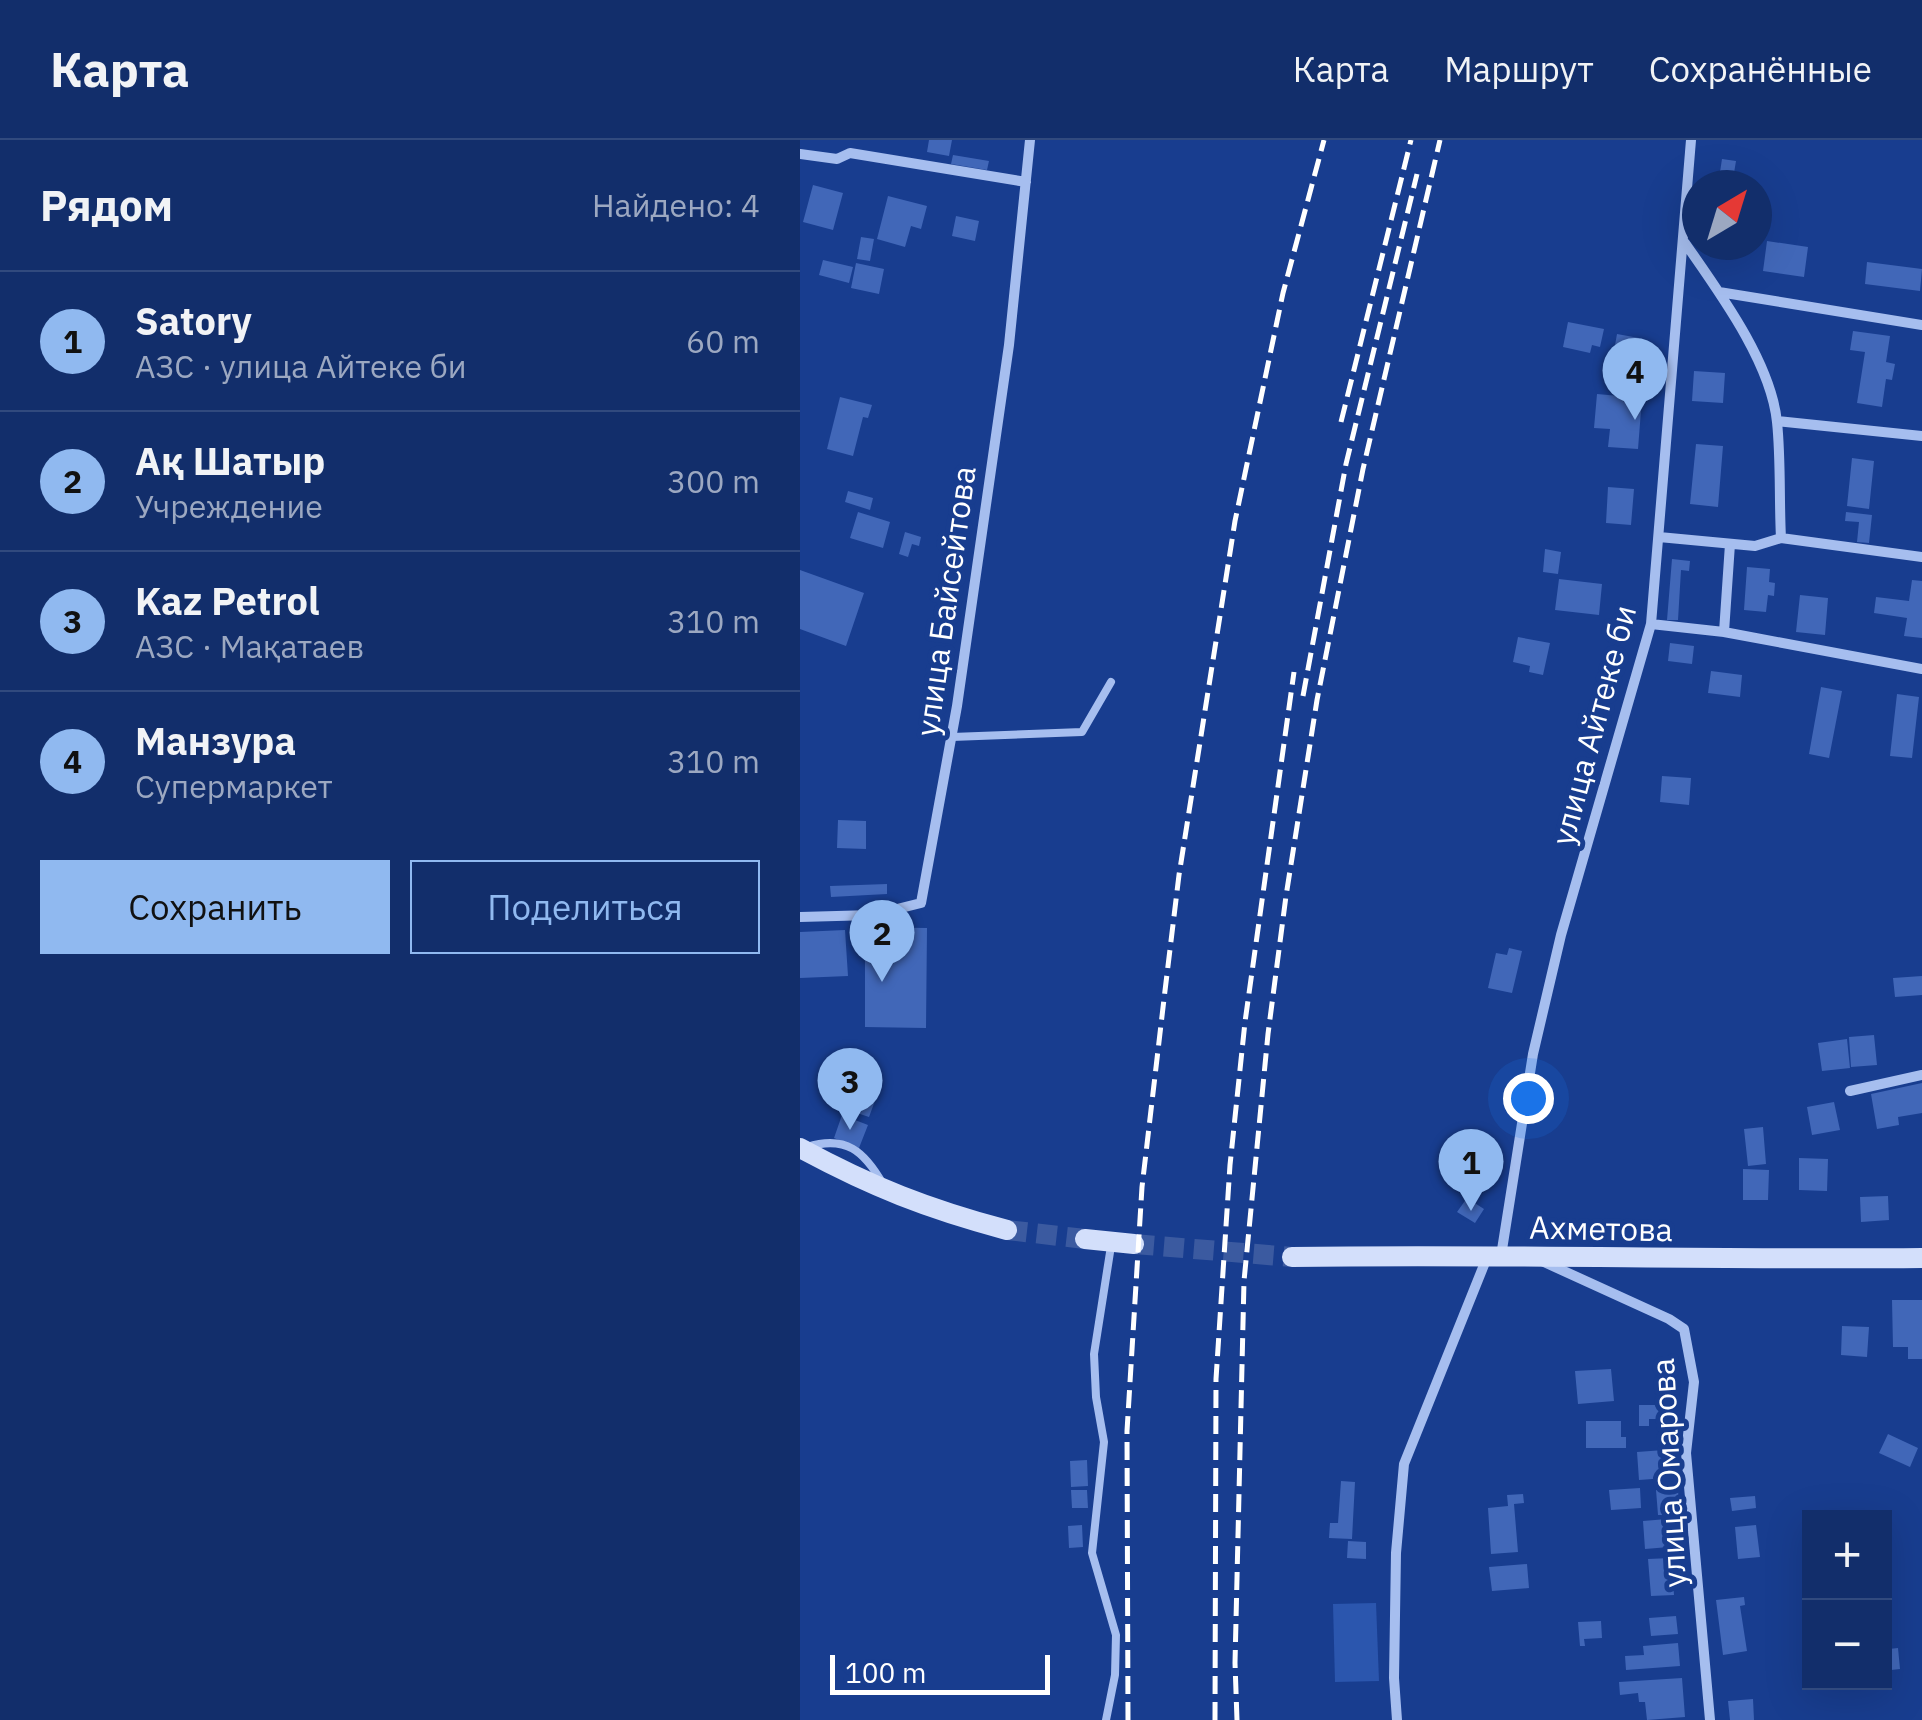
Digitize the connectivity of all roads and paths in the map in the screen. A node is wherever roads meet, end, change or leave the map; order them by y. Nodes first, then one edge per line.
1 (1030, 140) edge
2 (1691, 140) edge
3 (800, 154) edge
4 (1689, 170) edge
5 (1026, 182) junction
6 (1682, 260) edge
7 (1697, 260) edge
8 (1719, 292) junction
9 (1922, 325) edge
10 (1777, 420) junction
11 (1922, 436) edge
12 (1659, 537) junction
13 (1781, 538) junction
14 (1730, 544) junction
15 (1922, 557) edge
16 (1650, 624) junction
17 (1724, 632) junction
18 (1922, 669) edge
19 (1111, 682) dead end
20 (952, 736) junction
21 (800, 917) edge
22 (1922, 1075) edge
23 (1850, 1091) dead end
24 (800, 1148) edge
25 (1008, 1230) tunnel mouth
26 (1085, 1238) tunnel mouth
27 (1112, 1242) junction
28 (1134, 1244) tunnel mouth
29 (1495, 1255) junction
30 (1292, 1257) tunnel mouth
31 (1534, 1257) junction
32 (1922, 1258) edge
33 (1106, 1720) edge
34 (1397, 1720) edge
35 (1710, 1720) edge

1 - 5 street, улица Байсейтова
2 - 4 street, улица Айтеке би
3 - 5 street
5 - 20 street, улица Байсейтова
6 - 12 street, улица Айтеке би
7 - 8 street
8 - 9 street
8 - 10 street
10 - 11 street
10 - 13 street
12 - 14 street
12 - 16 street, улица Айтеке би
13 - 14 street
13 - 15 street
14 - 17 street
16 - 17 street
16 - 29 street, улица Айтеке би
17 - 18 street
19 - 20 lane
20 - 21 street, улица Байсейтова
22 - 23 street
24 - 25 main road
26 - 27 main road
27 - 28 main road
27 - 33 lane
29 - 30 main road, Ахметова
29 - 31 main road, Ахметова
29 - 34 street, улица Айтеке би
31 - 32 main road, Ахметова
31 - 35 street, улица Омарова

